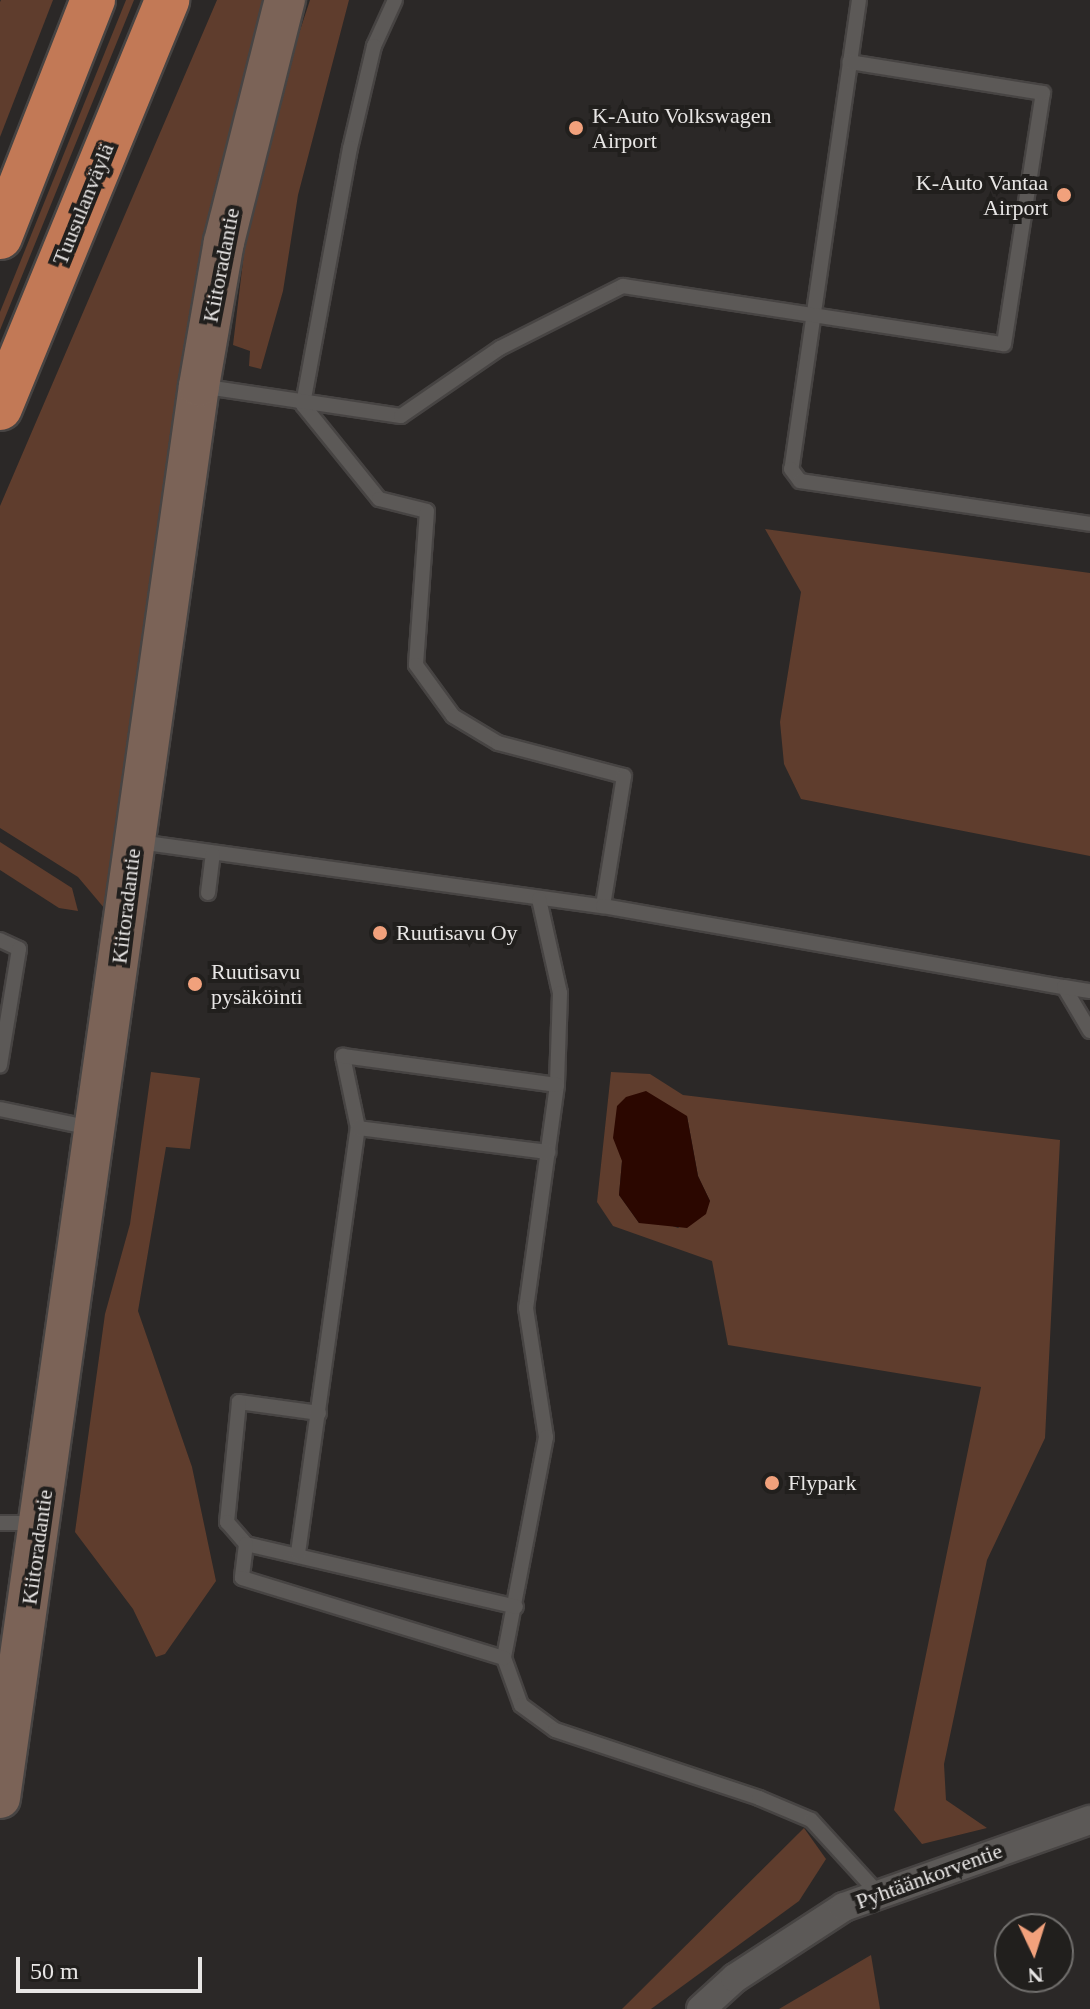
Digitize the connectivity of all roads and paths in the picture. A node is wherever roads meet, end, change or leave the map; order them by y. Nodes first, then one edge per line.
1 (93, 0) edge
2 (167, 0) edge
3 (395, 0) edge
4 (859, 0) edge
5 (285, 6) edge
6 (849, 62) junction
7 (2, 230) edge
8 (812, 315) junction
9 (199, 386) junction
10 (303, 405) junction
11 (0, 408) edge
12 (1090, 524) edge
13 (134, 842) junction
14 (213, 854) junction
15 (208, 893) dead end
16 (539, 899) junction
17 (603, 906) junction
18 (0, 940) edge
19 (1064, 987) junction
20 (1090, 991) edge
21 (1090, 1031) edge
22 (0, 1065) edge
23 (557, 1085) junction
24 (0, 1109) edge
25 (358, 1128) junction
26 (95, 1129) junction
27 (548, 1152) junction
28 (319, 1413) junction
29 (0, 1523) edge
30 (40, 1523) junction
31 (246, 1544) junction
32 (298, 1553) junction
33 (516, 1607) junction
34 (504, 1658) junction
35 (0, 1798) edge
36 (1090, 1820) edge
37 (877, 1892) junction
38 (701, 2009) edge

1 - 7 highway
2 - 11 highway, Tuusulanväylä
3 - 10 lane
4 - 6 lane
5 - 9 main road, Kiitoradantie
6 - 8 lane
6 - 8 lane
8 - 10 lane
8 - 12 lane
9 - 10 lane
9 - 13 main road, Kiitoradantie
10 - 17 lane
13 - 14 lane
13 - 26 main road, Kiitoradantie
14 - 15 lane
14 - 16 lane
16 - 17 lane
16 - 23 lane
17 - 19 lane
18 - 22 lane
19 - 20 lane
19 - 21 lane
23 - 25 lane
23 - 27 lane
24 - 26 lane
25 - 27 lane
25 - 28 lane
26 - 30 main road, Kiitoradantie
27 - 33 lane
28 - 31 lane
28 - 32 lane
29 - 30 lane
30 - 35 main road, Kiitoradantie
31 - 32 lane
31 - 34 lane
32 - 33 lane
33 - 34 lane
34 - 37 lane
36 - 37 street, Pyhtäänkorventie
37 - 38 street, Pyhtäänkorventie

